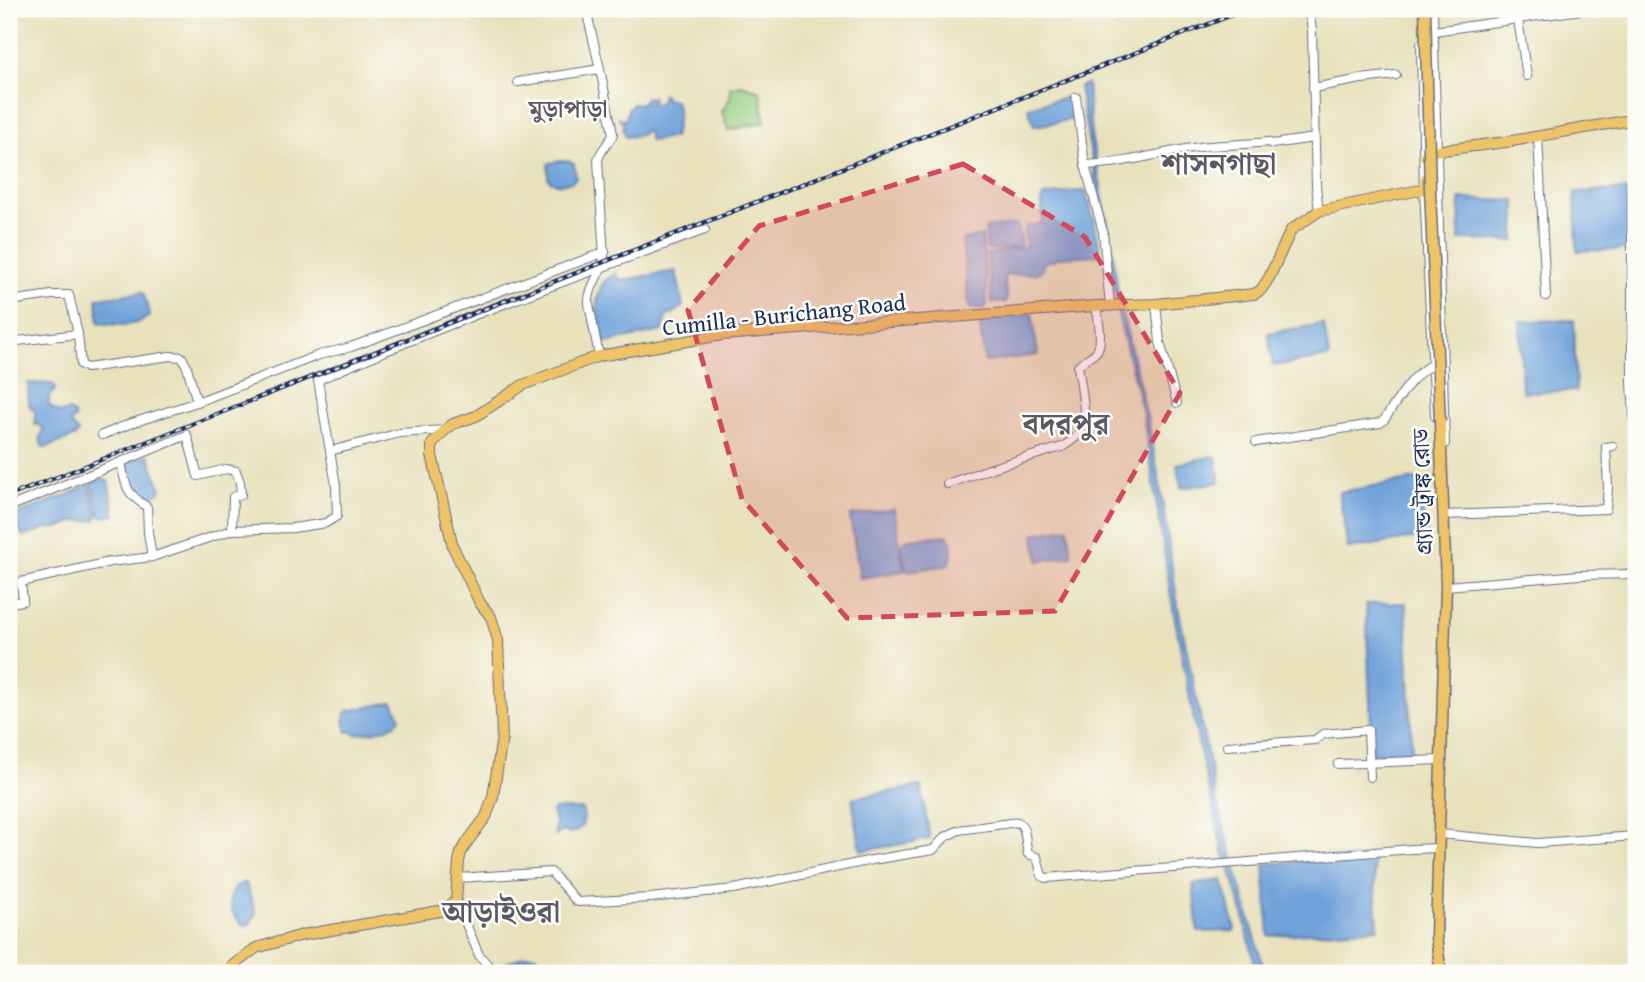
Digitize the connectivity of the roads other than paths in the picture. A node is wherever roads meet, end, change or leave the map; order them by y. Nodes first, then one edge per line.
1 (586, 9) edge
2 (1309, 9) edge
3 (1422, 9) edge
4 (1433, 9) edge
5 (1588, 9) edge
6 (1518, 20) junction
7 (1434, 31) junction
8 (600, 69) junction
9 (1396, 75) dead end
10 (1527, 76) dead end
11 (518, 82) dead end
12 (1313, 88) junction
13 (1076, 97) dead end
14 (1636, 119) edge
15 (1538, 136) junction
16 (1314, 138) junction
17 (1437, 150) junction
18 (1088, 165) junction
19 (1636, 187) edge
20 (1424, 189) junction
21 (1319, 211) junction
22 (705, 230) dead end
23 (605, 251) junction
24 (602, 267) junction
25 (9, 272) edge
26 (1546, 296) dead end
27 (1156, 304) junction
28 (1110, 305) junction
29 (1097, 306) junction
30 (78, 334) junction
31 (9, 342) edge
32 (599, 356) junction
33 (1432, 364) junction
34 (197, 402) junction
35 (1177, 404) dead end
36 (444, 430) junction
37 (102, 435) dead end
38 (1256, 442) dead end
39 (1613, 446) dead end
40 (1636, 447) edge
41 (330, 451) junction
42 (121, 462) junction
43 (1442, 468) junction
44 (947, 484) dead end
45 (9, 507) edge
46 (1443, 515) junction
47 (232, 530) junction
48 (152, 557) junction
49 (1636, 573) edge
50 (1446, 586) junction
51 (9, 603) edge
52 (1227, 746) dead end
53 (1441, 760) junction
54 (1370, 763) junction
55 (1338, 764) dead end
56 (1370, 777) dead end
57 (1440, 834) junction
58 (1636, 836) edge
59 (1438, 848) junction
60 (458, 878) junction
61 (456, 900) junction
62 (229, 972) edge
63 (495, 973) edge
64 (1441, 973) edge

1 - 8 street
2 - 12 street
3 - 20 street
3 - 43 highway, গ্র্যান্ড ট্রাঙ্ক রোড, bridge
4 - 7 street
5 - 6 street
6 - 7 street
6 - 10 street
7 - 17 street
8 - 11 street
8 - 23 street
9 - 12 street
12 - 16 street
13 - 18 street
14 - 15 main road
15 - 17 main road
15 - 26 street
16 - 18 street
16 - 21 street
17 - 20 main road
17 - 43 street
18 - 28 street
19 - 40 street
20 - 21 main road, Cumilla - Burichang Road
20 - 33 street
21 - 27 main road, Cumilla - Burichang Road
22 - 24 street
23 - 24 street
23 - 34 street
24 - 32 street
24 - 41 street
25 - 30 street
27 - 28 main road, Cumilla - Burichang Road
27 - 35 street
28 - 29 main road, Cumilla - Burichang Road
29 - 32 main road, Cumilla - Burichang Road
29 - 44 street
30 - 31 street
30 - 34 street
32 - 36 main road, Cumilla - Burichang Road
33 - 38 street
33 - 43 street
34 - 37 street
36 - 41 street
36 - 60 main road
39 - 46 street
41 - 47 street
42 - 45 street
42 - 47 street
42 - 48 street
43 - 46 highway, গ্র্যান্ড ট্রাঙ্ক রোড
46 - 50 highway, গ্র্যান্ড ট্রাঙ্ক রোড
47 - 48 street
48 - 51 street
49 - 50 street
50 - 53 highway, গ্র্যান্ড ট্রাঙ্ক রোড
52 - 54 street
53 - 54 street
53 - 57 highway, গ্র্যান্ড ট্রাঙ্ক রোড
54 - 55 street
54 - 56 street
57 - 58 street
57 - 59 highway, গ্র্যান্ড ট্রাঙ্ক রোড
59 - 60 street
59 - 64 highway, গ্র্যান্ড ট্রাঙ্ক রোড
60 - 61 main road
61 - 62 main road
61 - 63 street

